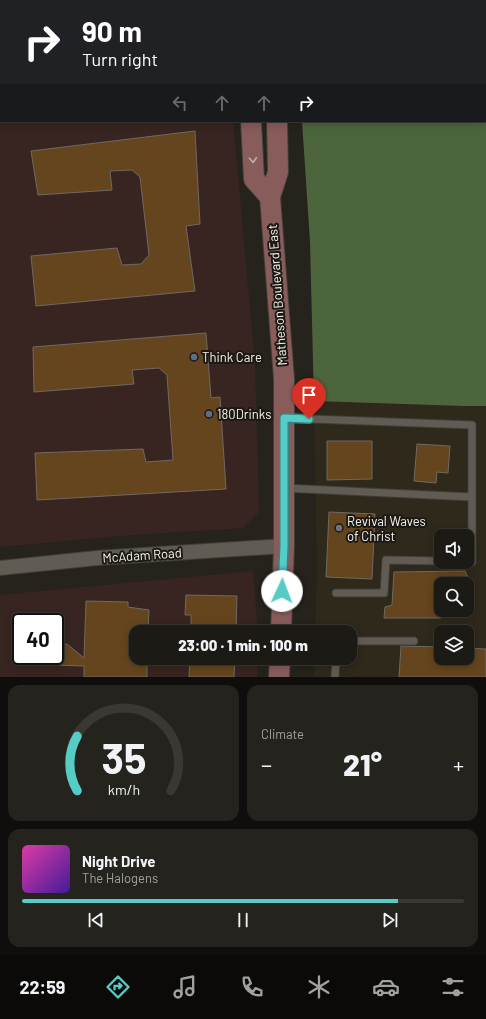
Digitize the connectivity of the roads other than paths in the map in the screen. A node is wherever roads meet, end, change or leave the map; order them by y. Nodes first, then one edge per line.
1 (251, 122) edge
2 (277, 122) edge
3 (270, 197) junction
4 (284, 418) junction
5 (284, 488) junction
6 (472, 497) junction
7 (472, 529) edge
8 (284, 546) junction
9 (434, 561) edge
10 (0, 568) edge
11 (336, 593) dead end
12 (281, 625) edge
13 (357, 641) edge
14 (414, 641) dead end
15 (280, 665) edge
16 (336, 665) edge
17 (279, 677) edge
18 (335, 677) edge

1 -> 3 street
2 - 3 street, Matheson Boulevard East
3 - 4 street, Matheson Boulevard East
4 - 5 street, Matheson Boulevard East
4 - 6 lane
5 - 6 lane
5 - 8 street, Matheson Boulevard East
6 - 7 lane
8 - 10 street, McAdam Road
8 - 12 street, Matheson Boulevard East
9 - 11 lane
13 - 14 lane
15 - 17 street
16 - 18 lane

